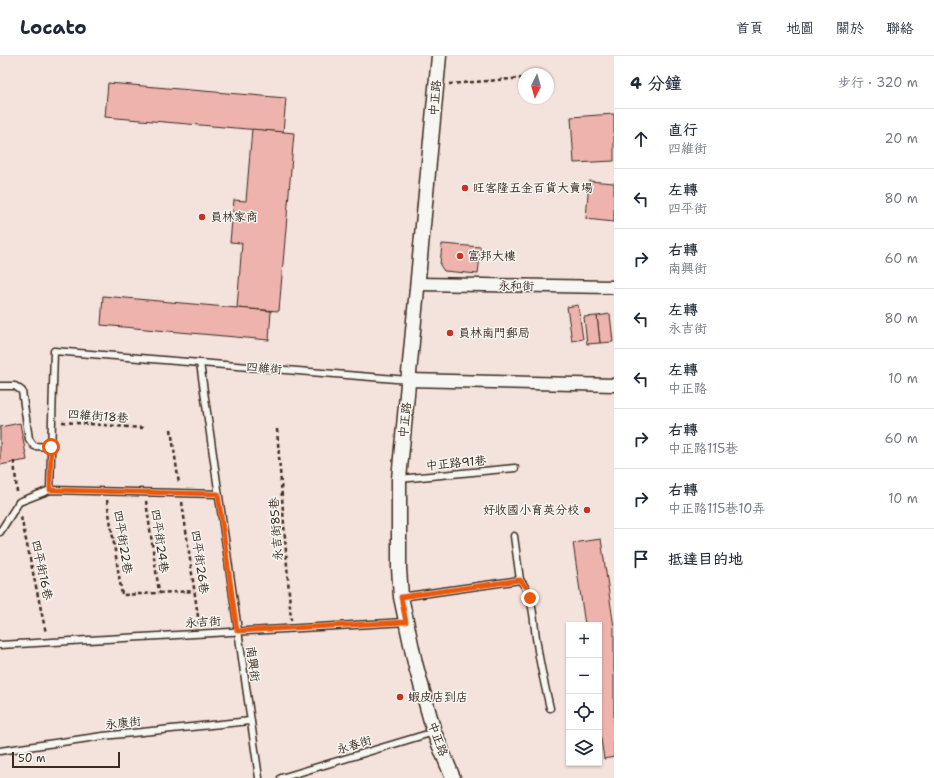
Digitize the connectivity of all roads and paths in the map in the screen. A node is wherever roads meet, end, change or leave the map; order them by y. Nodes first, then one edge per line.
1 (439, 56) edge
2 (518, 78) edge
3 (437, 85) junction
4 (417, 284) junction
5 (614, 287) edge
6 (200, 363) junction
7 (408, 380) junction
8 (614, 385) edge
9 (0, 386) edge
10 (52, 422) junction
11 (143, 428) dead end
12 (171, 429) dead end
13 (277, 429) dead end
14 (51, 447) junction
15 (14, 461) dead end
16 (515, 468) dead end
17 (399, 479) junction
18 (50, 490) junction
19 (106, 492) junction
20 (144, 492) junction
21 (181, 493) junction
22 (218, 494) junction
23 (19, 502) junction
24 (0, 532) edge
25 (514, 536) dead end
26 (520, 580) junction
27 (194, 591) junction
28 (159, 592) junction
29 (401, 597) junction
30 (406, 622) junction
31 (292, 628) junction
32 (237, 631) junction
33 (200, 633) junction
34 (49, 642) junction
35 (0, 645) edge
36 (550, 708) dead end
37 (250, 721) junction
38 (434, 732) junction
39 (0, 751) edge
40 (259, 778) edge
41 (281, 778) edge
42 (453, 778) edge

1 - 3 street, 中正路
2 - 3 path
3 - 4 street, 中正路
4 - 5 street, 永和街
4 - 7 street, 中正路
6 - 7 lane, 四維街
6 - 10 lane, 四維街
6 - 22 lane, 南興街
7 - 8 street, 四維街
7 - 17 street, 中正路
9 - 14 lane
10 - 11 path, 四維街18巷
10 - 14 lane, 四維街
12 - 21 path, 四平街26巷
13 - 31 path, 永吉街85巷
14 - 18 lane, 四維街
15 - 23 path, 四平街16巷
16 - 17 lane, 中正路91巷
17 - 29 street, 中正路
18 - 19 lane
18 - 23 lane
19 - 20 lane
19 - 28 path, 四平街22巷
20 - 21 lane
20 - 28 path, 四平街24巷
21 - 22 lane
21 - 27 path, 四平街26巷
22 - 32 lane, 南興街
23 - 24 lane
23 - 34 path, 四平街16巷
25 - 26 lane
26 - 29 lane
26 - 36 lane
27 - 28 path
27 - 33 path, 四平街26巷
29 - 30 street, 中正路
30 - 31 lane, 永吉街
30 - 38 street, 中正路
31 - 32 lane, 永吉街
32 - 33 lane, 永吉街
32 - 37 lane, 南興街
33 - 34 lane, 永吉街
34 - 35 lane, 永吉街
37 - 39 lane, 永康街
37 - 40 lane, 南興街
38 - 41 lane, 永春街
38 - 42 street, 中正路

